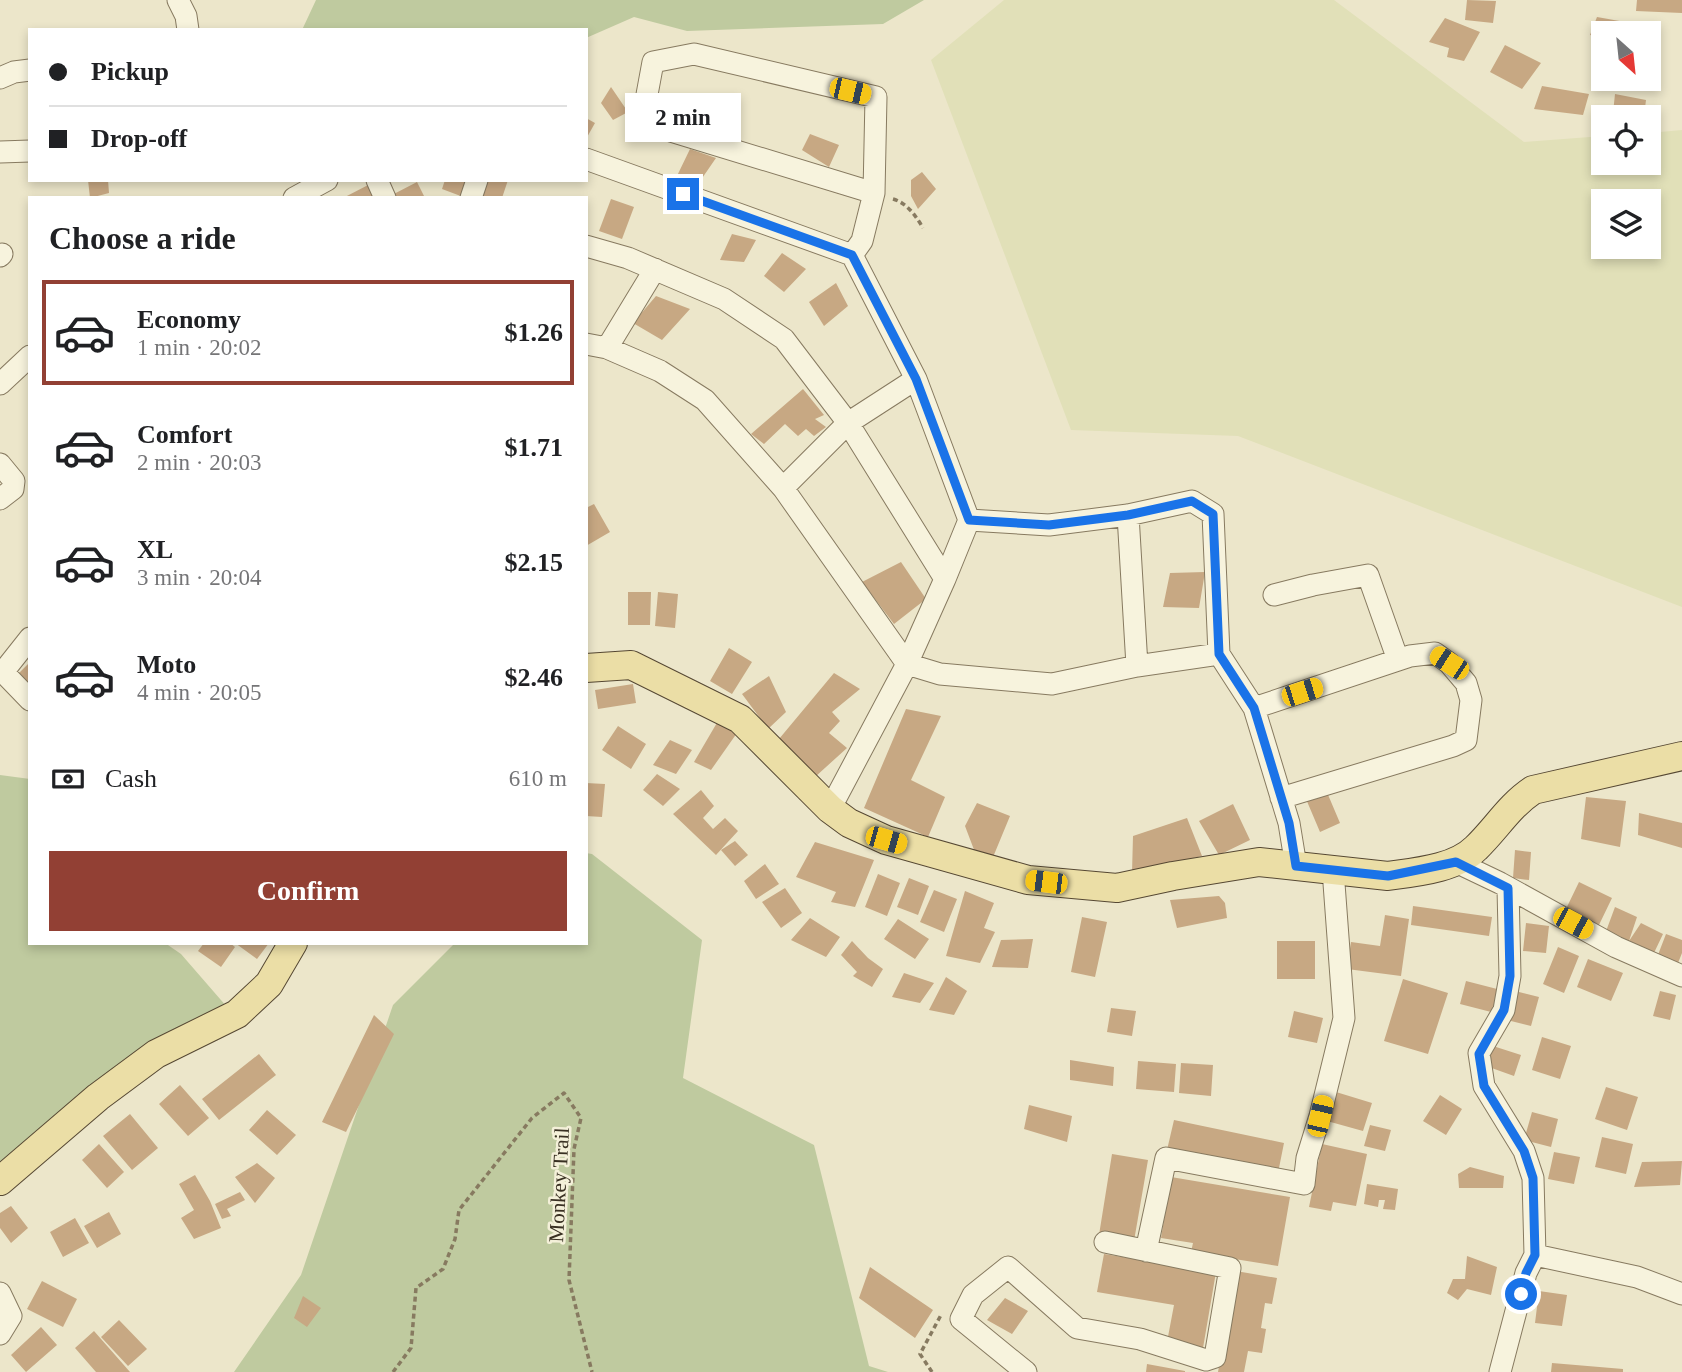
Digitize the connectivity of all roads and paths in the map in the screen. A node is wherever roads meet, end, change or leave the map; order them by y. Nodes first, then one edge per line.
1 (178, 0) edge
2 (188, 28) edge
3 (28, 70) edge
4 (0, 78) edge
5 (0, 152) edge
6 (28, 152) edge
7 (588, 160) edge
8 (324, 182) edge
9 (874, 193) junction
10 (302, 196) edge
11 (923, 228) dead end
12 (588, 247) edge
13 (852, 255) junction
14 (655, 269) junction
15 (588, 344) edge
16 (607, 348) junction
17 (28, 358) edge
18 (916, 379) junction
19 (0, 384) edge
20 (849, 424) junction
21 (0, 464) edge
22 (783, 488) junction
23 (0, 499) edge
24 (1128, 515) junction
25 (969, 520) junction
26 (945, 579) junction
27 (1274, 595) dead end
28 (28, 641) edge
29 (1219, 654) junction
30 (1398, 660) junction
31 (907, 664) junction
32 (1137, 666) junction
33 (588, 668) edge
34 (2, 674) edge
35 (28, 698) edge
36 (1254, 708) junction
37 (1682, 756) edge
38 (1281, 798) junction
39 (830, 808) junction
40 (1456, 862) junction
41 (1296, 866) junction
42 (1333, 870) junction
43 (1508, 888) junction
44 (292, 945) edge
45 (1682, 976) edge
46 (0, 1181) edge
47 (1105, 1242) dead end
48 (1146, 1251) junction
49 (1535, 1255) junction
50 (0, 1293) edge
51 (1682, 1294) edge
52 (941, 1315) dead end
53 (0, 1334) edge
54 (393, 1372) edge
55 (592, 1372) edge
56 (932, 1372) edge
57 (1026, 1372) edge
58 (1500, 1372) edge

1 - 2 street
3 - 4 street
5 - 6 street
7 - 13 street
8 - 10 street
9 - 9 street
9 - 11 path
9 - 13 street
12 - 14 street
13 - 18 street
14 - 16 street
14 - 20 street
15 - 16 street
16 - 22 street
17 - 19 street
18 - 20 street
18 - 25 street
20 - 22 street
20 - 26 street
21 - 23 street
22 - 31 street
24 - 25 street
24 - 29 street
24 - 32 street
25 - 26 street
26 - 31 street
27 - 30 street
28 - 34 street
29 - 32 street
29 - 36 street
30 - 36 street
30 - 38 street
31 - 32 street
31 - 39 street
33 - 39 main road
34 - 35 street
36 - 38 street
37 - 40 main road
38 - 41 street
39 - 41 main road
40 - 42 main road
40 - 43 street
41 - 42 main road
42 - 48 street
43 - 45 street
43 - 49 street
44 - 46 main road
47 - 48 street
48 - 57 street
49 - 51 street
49 - 58 street
50 - 53 street
52 - 56 path
54 - 55 path, Monkey Trail

